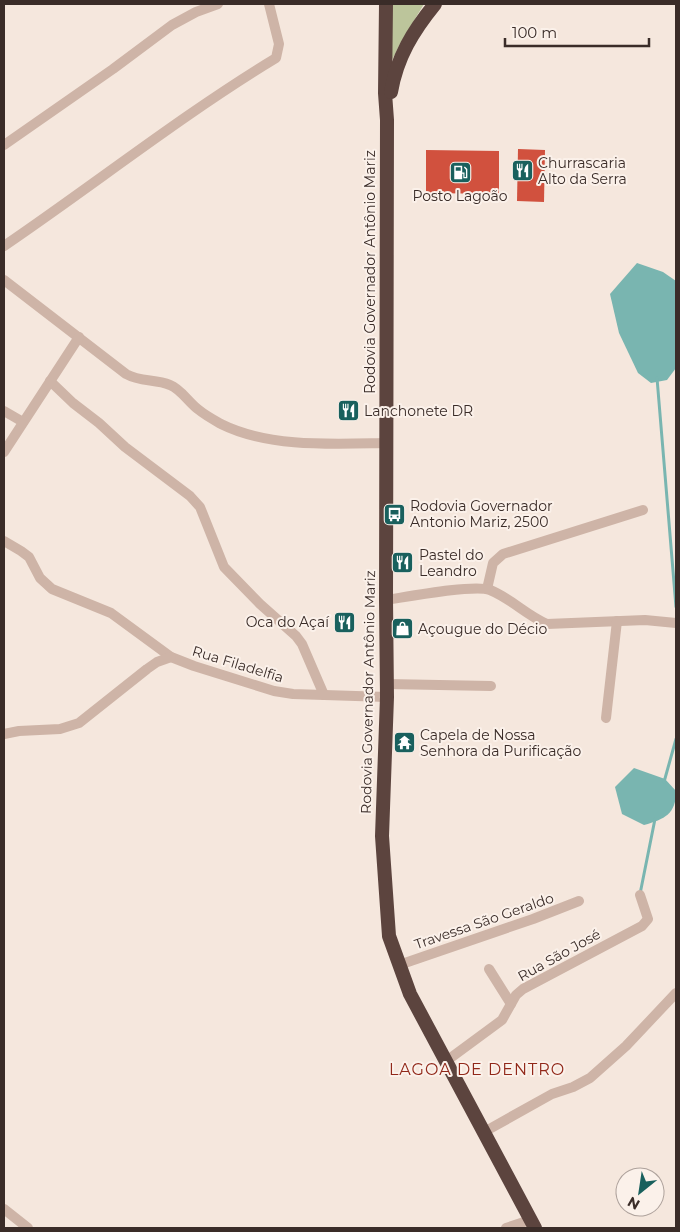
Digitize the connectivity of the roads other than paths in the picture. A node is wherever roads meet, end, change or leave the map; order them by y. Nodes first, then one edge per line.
1 (218, 4) edge
2 (268, 4) edge
3 (386, 4) edge
4 (435, 4) edge
5 (387, 120) junction
6 (4, 145) edge
7 (4, 246) edge
8 (4, 280) edge
9 (79, 337) junction
10 (50, 381) junction
11 (4, 412) edge
12 (23, 422) junction
13 (386, 443) junction
14 (4, 452) edge
15 (643, 510) dead end
16 (4, 541) edge
17 (488, 589) junction
18 (386, 600) junction
19 (617, 621) junction
20 (676, 623) edge
21 (171, 657) junction
22 (491, 686) dead end
23 (387, 691) junction
24 (324, 695) junction
25 (606, 718) dead end
26 (4, 734) edge
27 (640, 895) dead end
28 (579, 901) dead end
29 (398, 965) junction
30 (489, 969) dead end
31 (676, 993) edge
32 (511, 1004) junction
33 (445, 1062) junction
34 (484, 1132) junction
35 (4, 1209) edge
36 (533, 1224) edge
37 (28, 1228) edge
38 (506, 1228) edge

1 - 6 street
2 - 7 street
3 - 5 highway
4 - 5 highway
5 - 13 highway, Rodovia Governador Antônio Mariz
8 - 9 street
9 - 10 street
9 - 13 street
10 - 12 street
10 - 24 street
11 - 12 street
12 - 14 street
13 - 18 highway, Rodovia Governador Antônio Mariz
15 - 17 street
16 - 21 street, Rua Filadelfia
17 - 18 street
17 - 19 street
18 - 23 highway, Rodovia Governador Antônio Mariz
19 - 20 street
19 - 25 street
21 - 24 street, Rua Filadelfia
21 - 26 street
22 - 23 street, Rua Filadelfia
23 - 24 street, Rua Filadelfia
23 - 29 highway, Rodovia Governador Antônio Mariz
27 - 32 street, Rua São José
28 - 29 street, Travessa São Geraldo
29 - 33 highway, Rodovia Governador Antônio Mariz
30 - 32 street
31 - 34 street
32 - 33 street, Rua São José
33 - 34 highway, Rodovia Governador Antônio Mariz
34 - 36 highway, Rodovia Governador Antônio Mariz
35 - 37 street
36 - 38 street

